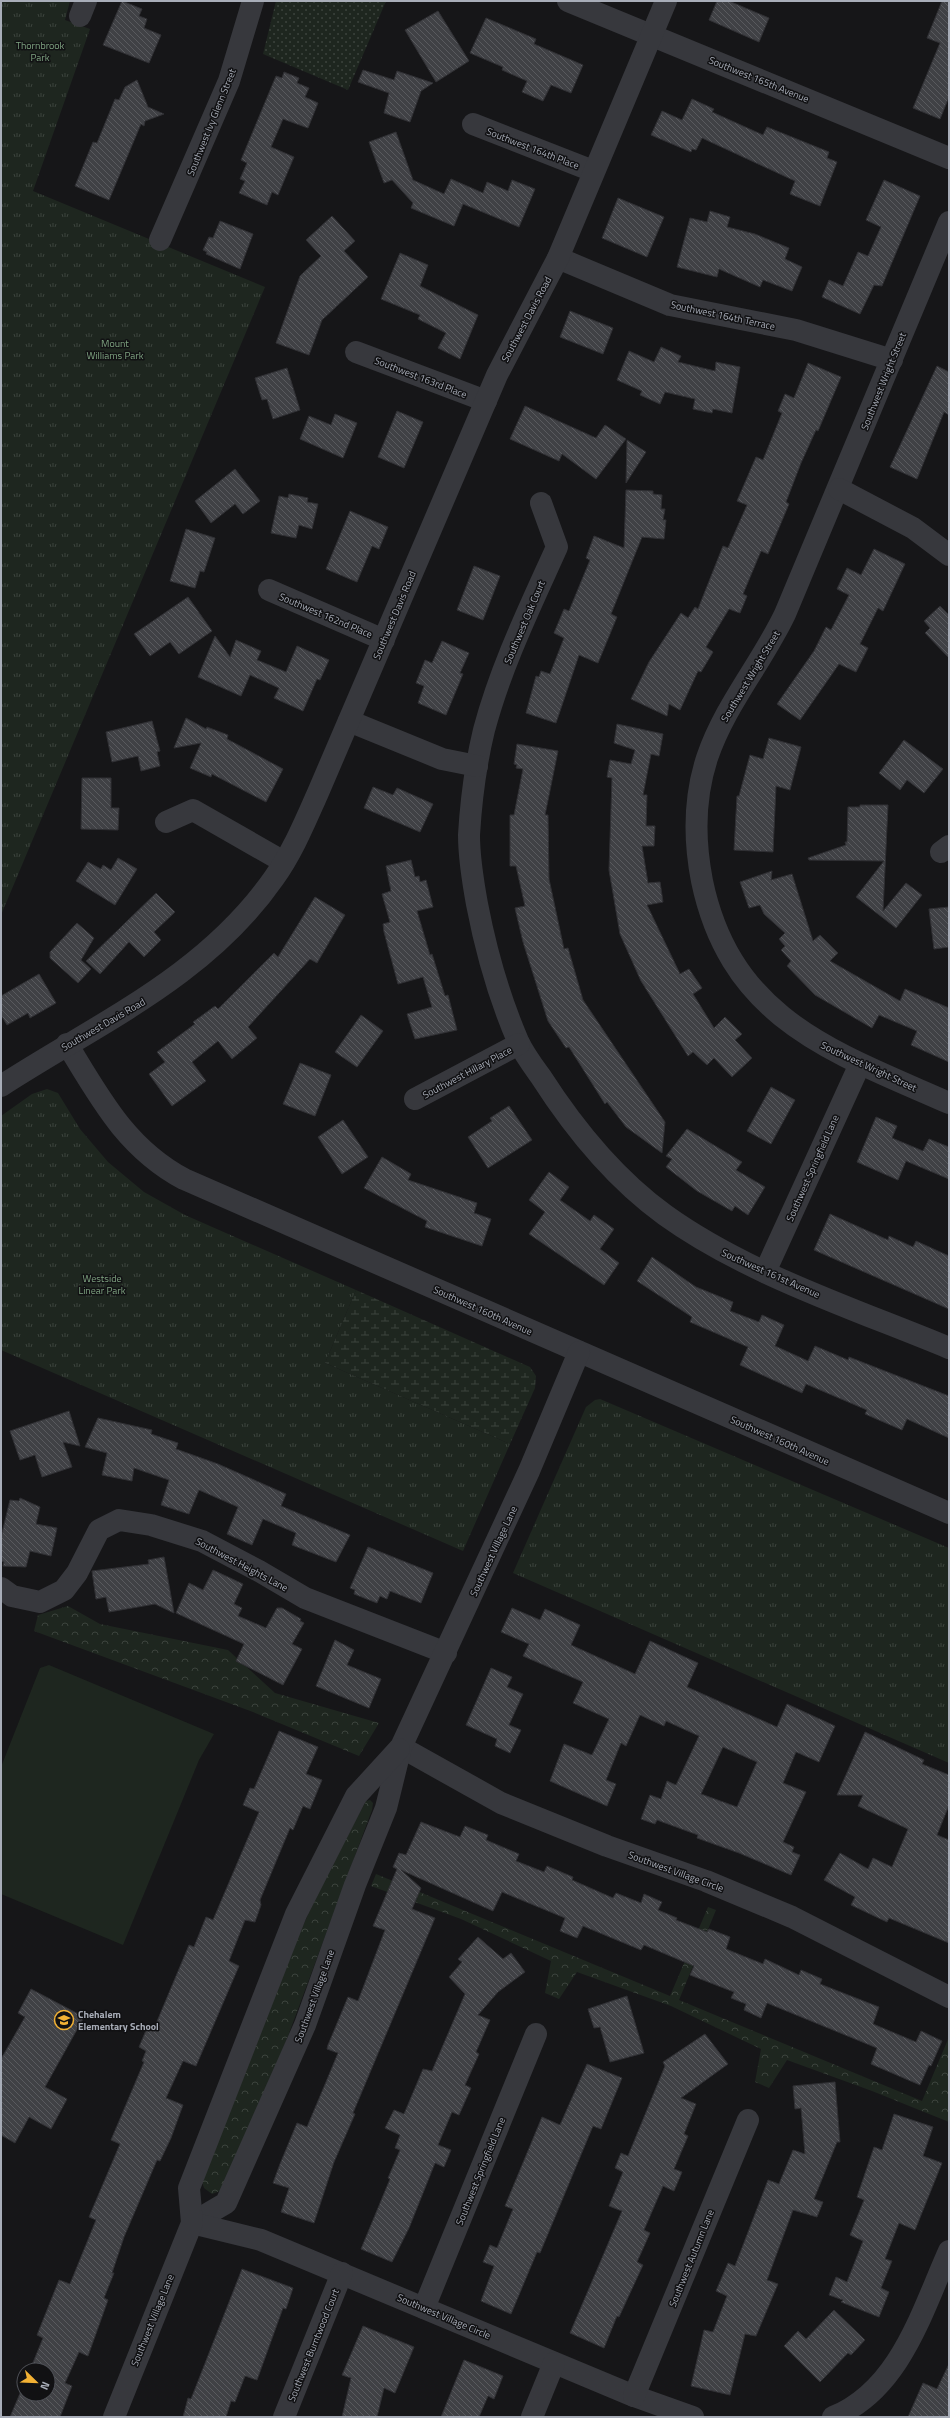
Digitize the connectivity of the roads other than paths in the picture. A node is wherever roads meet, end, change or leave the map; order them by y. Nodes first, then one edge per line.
1 (253, 1) edge
2 (568, 1) edge
3 (666, 1) edge
4 (651, 35) junction
5 (473, 124) dead end
6 (949, 158) edge
7 (593, 172) junction
8 (949, 222) edge
9 (160, 240) dead end
10 (558, 258) junction
11 (356, 352) dead end
12 (892, 360) junction
13 (486, 401) junction
14 (839, 489) junction
15 (541, 503) dead end
16 (949, 555) edge
17 (269, 590) dead end
18 (384, 640) junction
19 (349, 721) junction
20 (477, 766) junction
21 (166, 822) dead end
22 (284, 862) junction
23 (67, 1044) junction
24 (520, 1044) junction
25 (860, 1064) junction
26 (1, 1086) edge
27 (415, 1099) dead end
28 (949, 1103) edge
29 (765, 1272) junction
30 (949, 1348) edge
31 (579, 1352) junction
32 (949, 1514) edge
33 (1, 1588) edge
34 (446, 1653) junction
35 (402, 1747) junction
36 (949, 1997) edge
37 (536, 2034) dead end
38 (748, 2120) dead end
39 (192, 2223) junction
40 (949, 2251) edge
41 (342, 2274) junction
42 (424, 2308) junction
43 (554, 2362) junction
44 (634, 2396) junction
45 (114, 2417) edge
46 (284, 2417) edge
47 (532, 2417) edge
48 (693, 2417) edge
49 (833, 2417) edge

1 - 9 street, Southwest Ivy Glenn Street
2 - 4 street, Southwest 165th Avenue
3 - 4 street, Southwest Davis Road
4 - 6 street, Southwest 165th Avenue
4 - 7 street, Southwest Davis Road
5 - 7 street, Southwest 164th Place
7 - 10 street, Southwest Davis Road
8 - 12 street, Southwest Wright Street
10 - 12 street, Southwest 164th Terrace
10 - 13 street, Southwest Davis Road
11 - 13 street, Southwest 163rd Place
12 - 14 street, Southwest Wright Street
13 - 18 street, Southwest Davis Road
14 - 16 street
14 - 25 street, Southwest Wright Street
15 - 20 street, Southwest Oak Court
17 - 18 street, Southwest 162nd Place
18 - 19 street, Southwest Davis Road
19 - 20 street
19 - 22 street, Southwest Davis Road
20 - 24 street, Southwest 161st Avenue
21 - 22 street
22 - 23 street, Southwest Davis Road
23 - 26 street, Southwest Davis Road
23 - 31 street, Southwest 160th Avenue
24 - 27 street, Southwest Hillary Place
24 - 29 street, Southwest 161st Avenue
25 - 28 street, Southwest Wright Street
25 - 29 street, Southwest Springfield Lane
29 - 30 street, Southwest 161st Avenue
31 - 32 street, Southwest 160th Avenue
31 - 34 street, Southwest Village Lane
33 - 34 street, Southwest Heights Lane
34 - 35 street, Southwest Village Lane
35 - 36 street, Southwest Village Circle
35 - 39 street, Southwest Village Lane
35 - 39 street, Southwest Village Lane
37 - 42 street, Southwest Springfield Lane
38 - 44 street, Southwest Autumn Lane
39 - 41 street, Southwest Village Circle
39 - 45 street, Southwest Village Lane
40 - 49 street
41 - 42 street, Southwest Village Circle
41 - 46 street, Southwest Burntwood Court
42 - 43 street, Southwest Village Circle
43 - 44 street, Southwest Village Circle
43 - 47 street
44 - 48 street, Southwest Village Circle

